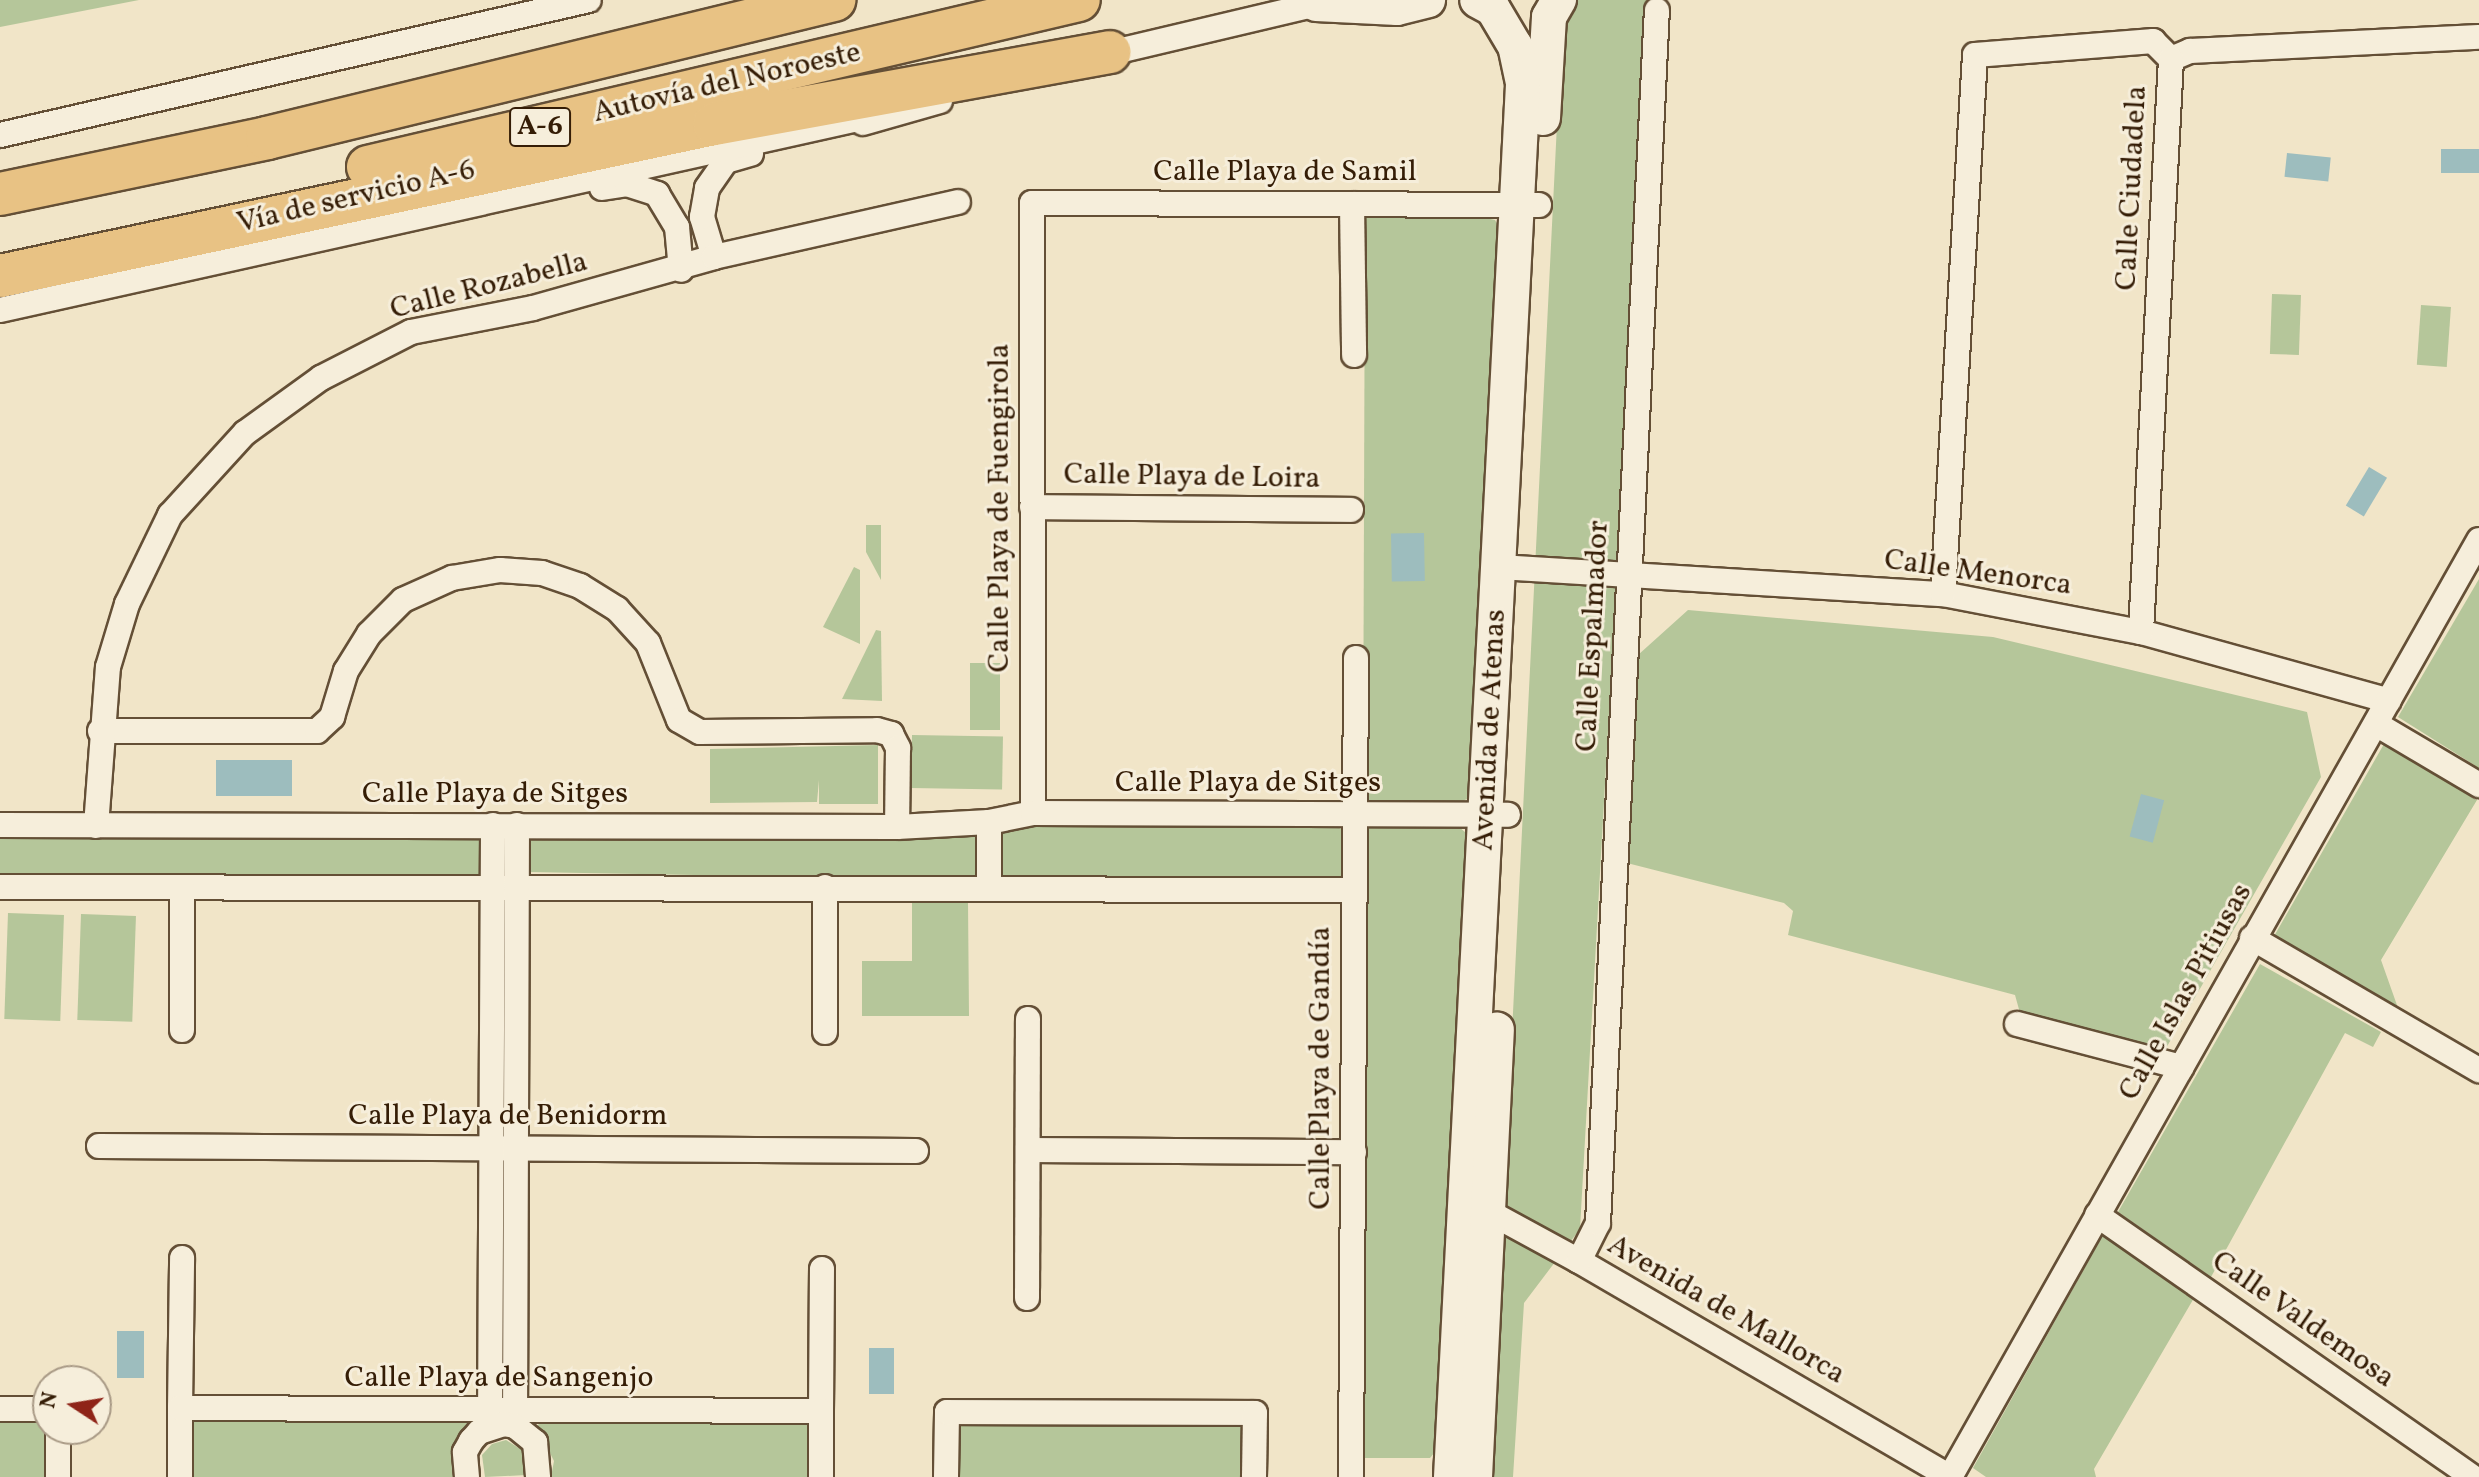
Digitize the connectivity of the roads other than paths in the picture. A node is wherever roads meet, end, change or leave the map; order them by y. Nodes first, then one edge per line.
1 (589, 0) edge
2 (834, 0) edge
3 (1079, 0) edge
4 (1428, 0) edge
5 (1477, 0) edge
6 (1559, 0) edge
7 (1324, 2) edge
8 (1657, 10) dead end
9 (2479, 37) edge
10 (1109, 52) junction
11 (2171, 59) junction
12 (952, 98) junction
13 (0, 135) edge
14 (267, 138) junction
15 (0, 172) edge
16 (0, 194) edge
17 (958, 202) dead end
18 (1032, 203) joint
19 (1352, 204) junction
20 (1528, 205) junction
21 (394, 221) junction
22 (0, 250) edge
23 (714, 257) junction
24 (681, 270) junction
25 (0, 276) edge
26 (0, 310) edge
27 (1354, 355) dead end
28 (1032, 507) junction
29 (1351, 510) dead end
30 (2479, 540) edge
31 (1511, 568) junction
32 (1629, 574) junction
33 (1943, 594) junction
34 (2141, 632) junction
35 (1356, 658) dead end
36 (2389, 701) junction
37 (2376, 724) junction
38 (100, 731) junction
39 (2479, 785) edge
40 (1033, 813) junction
41 (1355, 815) junction
42 (1496, 815) junction
43 (989, 822) junction
44 (0, 825) edge
45 (505, 825) junction
46 (96, 826) junction
47 (897, 827) junction
48 (505, 886) junction
49 (0, 887) edge
50 (182, 887) junction
51 (825, 887) junction
52 (989, 888) junction
53 (1353, 890) junction
54 (2252, 938) junction
55 (1028, 1019) dead end
56 (2017, 1024) dead end
57 (182, 1030) dead end
58 (825, 1032) dead end
59 (2181, 1067) junction
60 (2479, 1070) edge
61 (99, 1146) dead end
62 (490, 1148) junction
63 (516, 1148) junction
64 (1028, 1150) junction
65 (916, 1151) dead end
66 (1354, 1152) junction
67 (1477, 1212) junction
68 (2097, 1215) junction
69 (182, 1258) dead end
70 (1579, 1261) junction
71 (822, 1269) dead end
72 (1027, 1298) dead end
73 (180, 1408) junction
74 (0, 1409) edge
75 (32, 1409) edge
76 (821, 1411) junction
77 (503, 1419) junction
78 (58, 1445) edge
79 (58, 1477) edge
80 (180, 1477) edge
81 (467, 1477) edge
82 (538, 1477) edge
83 (821, 1477) edge
84 (946, 1477) edge
85 (1254, 1477) edge
86 (1351, 1477) edge
87 (1451, 1477) edge
88 (1475, 1477) edge
89 (1950, 1477) edge
90 (2472, 1477) edge

1 - 13 street
2 - 14 highway, Autovía del Noroeste / A-6
3 - 22 highway, Autovía del Noroeste / A-6
4 - 7 main road
5 - 20 main road, Avenida de Atenas
6 - 20 main road, Avenida de Atenas
7 - 10 street, Vía de servicio A-6
8 - 32 street, Calle Espalmador
9 - 11 street
10 - 12 street, Vía de servicio A-6
10 - 25 highway
11 - 33 street, Calle Ciudadela
11 - 34 street, Calle Ciudadela
12 - 21 street, Vía de servicio A-6
12 - 23 street
14 - 15 highway
14 - 16 highway, Autovía del Noroeste / A-6
17 - 23 street, Calle Rozabella
18 - 19 street, Calle Playa de Samil
18 - 28 street, Calle Playa de Fuengirola
19 - 20 street, Calle Playa de Samil
19 - 27 street
20 - 31 main road, Avenida de Atenas
21 - 24 street
21 - 26 street, Vía de servicio A-6
23 - 24 street, Calle Rozabella
24 - 38 street, Calle Rozabella
28 - 29 street, Calle Playa de Loira
28 - 40 street, Calle Playa de Fuengirola
30 - 36 street, Calle Islas Pitiusas
31 - 32 street, Calle Menorca
31 - 42 main road, Avenida de Atenas
32 - 33 street, Calle Menorca
32 - 70 street, Calle Espalmador
33 - 34 street, Calle Menorca
34 - 36 street, Calle Menorca
35 - 41 street, Calle Playa de Gandía
36 - 37 street, Calle Islas Pitiusas
37 - 39 street
37 - 54 street, Calle Islas Pitiusas
38 - 46 street, Calle Rozabella
38 - 47 street
40 - 41 street, Calle Playa de Sitges
40 - 43 street, Calle Playa de Sitges
41 - 42 street, Calle Playa de Sitges
41 - 53 street, Calle Playa de Gandía
42 - 67 main road, Avenida de Atenas
43 - 47 street, Calle Playa de Sitges
43 - 52 street
44 - 46 street, Calle Playa de Sitges
45 - 46 street, Calle Playa de Sitges
45 - 47 street, Calle Playa de Sitges
45 - 48 street
48 - 50 street
48 - 51 street
48 - 62 street
48 - 63 street
49 - 50 street
50 - 57 street
51 - 52 street
51 - 58 street
52 - 53 street
53 - 66 street, Calle Playa de Gandía
54 - 59 street, Calle Islas Pitiusas
54 - 60 street
55 - 64 street
56 - 59 street
59 - 68 street, Calle Islas Pitiusas
61 - 62 street, Calle Playa de Benidorm
62 - 63 street, Calle Playa de Benidorm
62 - 77 street
63 - 65 street, Calle Playa de Benidorm
63 - 77 street
64 - 66 street
64 - 72 street
66 - 86 street, Calle Playa de Gandía
67 - 70 street, Avenida de Mallorca
67 - 87 main road, Avenida de Atenas
67 - 88 main road, Avenida de Atenas
68 - 89 street, Calle Islas Pitiusas
68 - 90 street, Calle Valdemosa
69 - 73 street
70 - 89 street, Avenida de Mallorca
71 - 76 street
73 - 77 street, Calle Playa de Sangenjo
73 - 80 street
74 - 75 street
76 - 77 street, Calle Playa de Sangenjo
76 - 83 street
77 - 81 street
77 - 82 street
78 - 79 street
84 - 85 street

